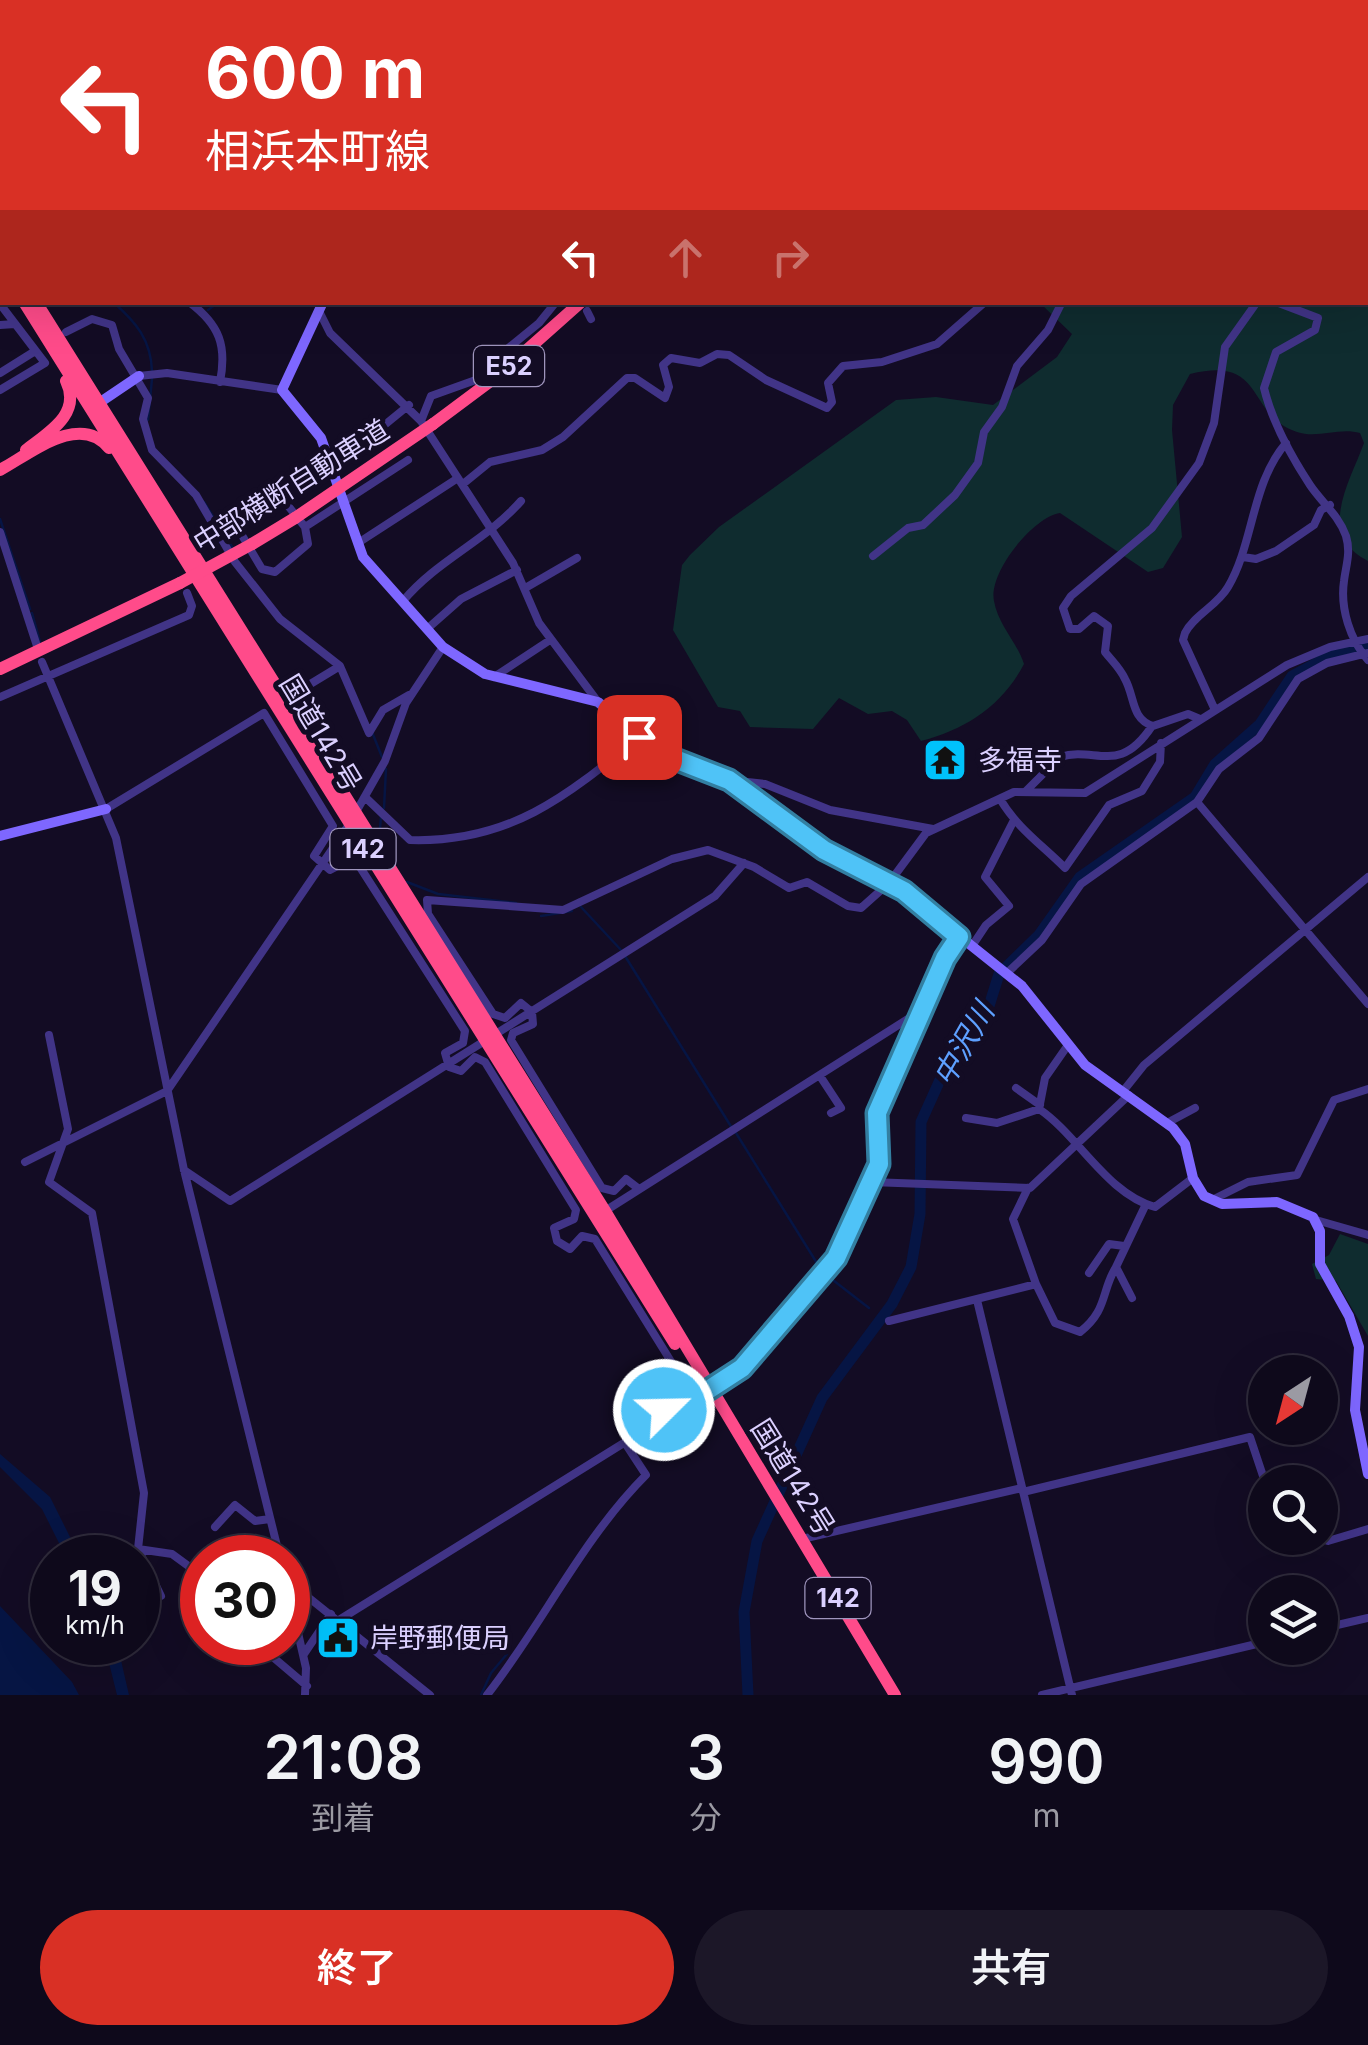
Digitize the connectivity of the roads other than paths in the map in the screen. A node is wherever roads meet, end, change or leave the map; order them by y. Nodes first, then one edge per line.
1 (1, 305) edge
2 (26, 305) edge
3 (38, 305) edge
4 (193, 305) edge
5 (554, 305) edge
6 (981, 305) edge
7 (1060, 305) edge
8 (1255, 305) edge
9 (1286, 305) edge
10 (321, 308) edge
11 (586, 311) edge
12 (14, 324) junction
13 (0, 325) edge
14 (41, 331) junction
15 (66, 332) dead end
16 (32, 353) dead end
17 (0, 373) edge
18 (147, 374) junction
19 (220, 382) junction
20 (0, 390) edge
21 (282, 390) junction
22 (408, 405) junction
23 (96, 406) junction
24 (427, 422) junction
25 (40, 444) junction
26 (1286, 444) junction
27 (408, 460) dead end
28 (332, 467) junction
29 (0, 470) edge
30 (461, 481) junction
31 (147, 498) junction
32 (521, 501) dead end
33 (342, 505) junction
34 (1330, 505) junction
35 (300, 523) junction
36 (492, 530) junction
37 (0, 532) edge
38 (357, 544) junction
39 (873, 556) dead end
40 (577, 558) dead end
41 (1243, 558) junction
42 (517, 570) junction
43 (527, 587) junction
44 (184, 588) junction
45 (402, 601) junction
46 (427, 629) junction
47 (1368, 639) edge
48 (550, 640) junction
49 (37, 646) dead end
50 (443, 647) junction
51 (1362, 651) edge
52 (42, 662) dead end
53 (340, 666) junction
54 (0, 668) edge
55 (48, 677) junction
56 (494, 677) junction
57 (410, 695) junction
58 (0, 697) edge
59 (283, 700) junction
60 (598, 702) junction
61 (1215, 710) junction
62 (1200, 720) junction
63 (1152, 726) junction
64 (639, 737) junction
65 (1161, 743) junction
66 (729, 780) junction
67 (1026, 791) junction
68 (1090, 791) junction
69 (365, 797) junction
70 (1000, 799) junction
71 (1197, 802) junction
72 (1108, 805) junction
73 (106, 810) junction
74 (1014, 820) junction
75 (351, 822) junction
76 (932, 830) junction
77 (0, 836) edge
78 (744, 863) junction
79 (322, 864) junction
80 (1368, 877) edge
81 (888, 883) junction
82 (424, 917) junction
83 (1304, 930) junction
84 (959, 937) junction
85 (972, 946) junction
86 (1003, 970) junction
87 (1368, 1004) edge
88 (922, 1010) junction
89 (532, 1012) junction
90 (49, 1035) dead end
91 (490, 1038) junction
92 (1068, 1044) junction
93 (448, 1064) junction
94 (820, 1076) junction
95 (1016, 1088) dead end
96 (1368, 1089) edge
97 (167, 1091) junction
98 (1126, 1092) junction
99 (1040, 1107) junction
100 (1195, 1108) dead end
101 (831, 1114) dead end
102 (966, 1118) dead end
103 (1168, 1123) junction
104 (67, 1141) junction
105 (1076, 1147) junction
106 (25, 1162) dead end
107 (184, 1170) junction
108 (1193, 1178) junction
109 (872, 1182) junction
110 (1028, 1188) junction
111 (639, 1189) junction
112 (1212, 1200) junction
113 (1146, 1204) junction
114 (605, 1211) junction
115 (1316, 1220) junction
116 (1368, 1235) edge
117 (1124, 1246) junction
118 (1116, 1267) junction
119 (1089, 1273) dead end
120 (1036, 1284) junction
121 (1132, 1298) dead end
122 (977, 1300) junction
123 (889, 1321) dead end
124 (709, 1390) junction
125 (668, 1416) junction
126 (625, 1443) junction
127 (1259, 1465) edge
128 (1368, 1474) edge
129 (1022, 1490) junction
130 (270, 1519) junction
131 (215, 1527) dead end
132 (1368, 1529) edge
133 (140, 1535) edge
134 (274, 1535) edge
135 (802, 1539) junction
136 (1338, 1539) edge
137 (310, 1598) edge
138 (331, 1614) junction
139 (1368, 1618) edge
140 (339, 1620) junction
141 (1338, 1626) edge
142 (310, 1645) edge
143 (1248, 1646) edge
144 (281, 1665) edge
145 (305, 1665) edge
146 (306, 1690) edge
147 (1071, 1692) edge
148 (430, 1695) edge
149 (486, 1695) edge
150 (895, 1695) edge
151 (1042, 1695) edge

1 - 12 street
2 - 14 highway, 国道142号 / 142
3 - 23 highway, 国道142号 / 142
4 - 19 street
5 - 24 street
6 - 30 street
7 - 39 street
8 - 63 street
9 - 26 street
10 - 21 main road
10 - 22 street
11 - 24 highway, 中部横断自動車道 / E52
12 - 13 street
12 - 20 street
14 - 23 highway, 国道142号 / 142
14 - 25 highway
15 - 18 street
16 - 17 street
18 - 19 street
18 - 23 main road
18 - 53 street
19 - 21 street
21 - 28 main road
22 - 24 street
22 - 28 street
23 - 25 highway
23 - 31 highway, 国道142号 / 142
23 - 59 highway, 国道142号 / 142
24 - 30 street
24 - 35 highway, 中部横断自動車道 / E52, bridge
25 - 29 highway
25 - 31 highway
26 - 34 street
26 - 41 street
27 - 33 street
28 - 33 main road
30 - 36 street
30 - 38 street
31 - 75 highway, 国道142号 / 142
32 - 36 street
33 - 35 street
33 - 38 main road
34 - 41 street
34 - 51 street
35 - 35 street
35 - 44 highway, 中部横断自動車道 / E52, bridge
36 - 42 street
36 - 45 street
37 - 49 street
38 - 45 main road
40 - 43 street
41 - 61 street
42 - 43 street
42 - 46 street
43 - 48 street
44 - 54 highway, 中部横断自動車道 / E52
44 - 55 street
45 - 46 main road
46 - 50 main road
47 - 51 street
48 - 56 street
48 - 60 street
50 - 56 main road
50 - 57 street
51 - 61 street
51 - 71 street
52 - 55 street
53 - 57 street
53 - 59 street
55 - 58 street
55 - 73 street
56 - 60 main road
57 - 69 street
59 - 75 highway, 国道142号 / 142
60 - 64 main road
61 - 62 street
62 - 63 street
62 - 65 street
63 - 67 street
64 - 66 main road
64 - 69 street
65 - 68 street
65 - 72 street
66 - 76 street
66 - 81 main road
67 - 68 street
67 - 70 street
68 - 72 street
69 - 75 street
70 - 74 street
70 - 76 street
71 - 83 street
71 - 86 street
72 - 74 street
73 - 77 main road
73 - 79 street
73 - 97 street
74 - 85 street
75 - 79 street
75 - 82 highway, 国道142号 / 142
75 - 91 highway, 国道142号 / 142
76 - 81 street
78 - 81 street
78 - 82 street
78 - 89 street
79 - 93 street
79 - 97 street
80 - 83 street
81 - 84 main road
82 - 89 street
82 - 91 highway, 国道142号 / 142
83 - 87 street
83 - 98 street
84 - 85 main road
84 - 88 street
85 - 86 main road
86 - 92 main road
88 - 94 street
88 - 109 street
89 - 91 street
89 - 111 street
90 - 104 street
91 - 93 street
91 - 114 highway, 国道142号 / 142
91 - 124 highway, 国道142号 / 142
92 - 98 main road
92 - 99 street
93 - 107 street
93 - 125 street
94 - 101 street
94 - 111 street
95 - 99 street
96 - 112 street
97 - 104 street
97 - 107 street
98 - 103 main road
98 - 105 street
99 - 102 street
99 - 105 street
100 - 103 street
103 - 108 main road
104 - 106 street
104 - 133 street
105 - 110 street
105 - 113 street
107 - 130 street
108 - 112 main road
108 - 113 street
109 - 110 street
109 - 124 main road
110 - 120 street
111 - 114 street
112 - 115 main road
113 - 117 street
114 - 124 highway, 国道142号 / 142
115 - 116 street
115 - 128 main road
117 - 118 street
117 - 119 street
118 - 120 street
118 - 121 street
120 - 122 street
122 - 123 street
122 - 129 street
124 - 125 street
124 - 135 highway, 国道142号 / 142
125 - 126 street
126 - 140 street
126 - 149 street
127 - 129 street
129 - 135 street
129 - 147 street
130 - 131 street
130 - 134 street
132 - 136 street
135 - 150 highway, 国道142号 / 142
137 - 138 street
138 - 140 street
138 - 142 street
139 - 141 street
140 - 148 street
143 - 147 street
144 - 146 street
145 - 146 street
147 - 151 street

